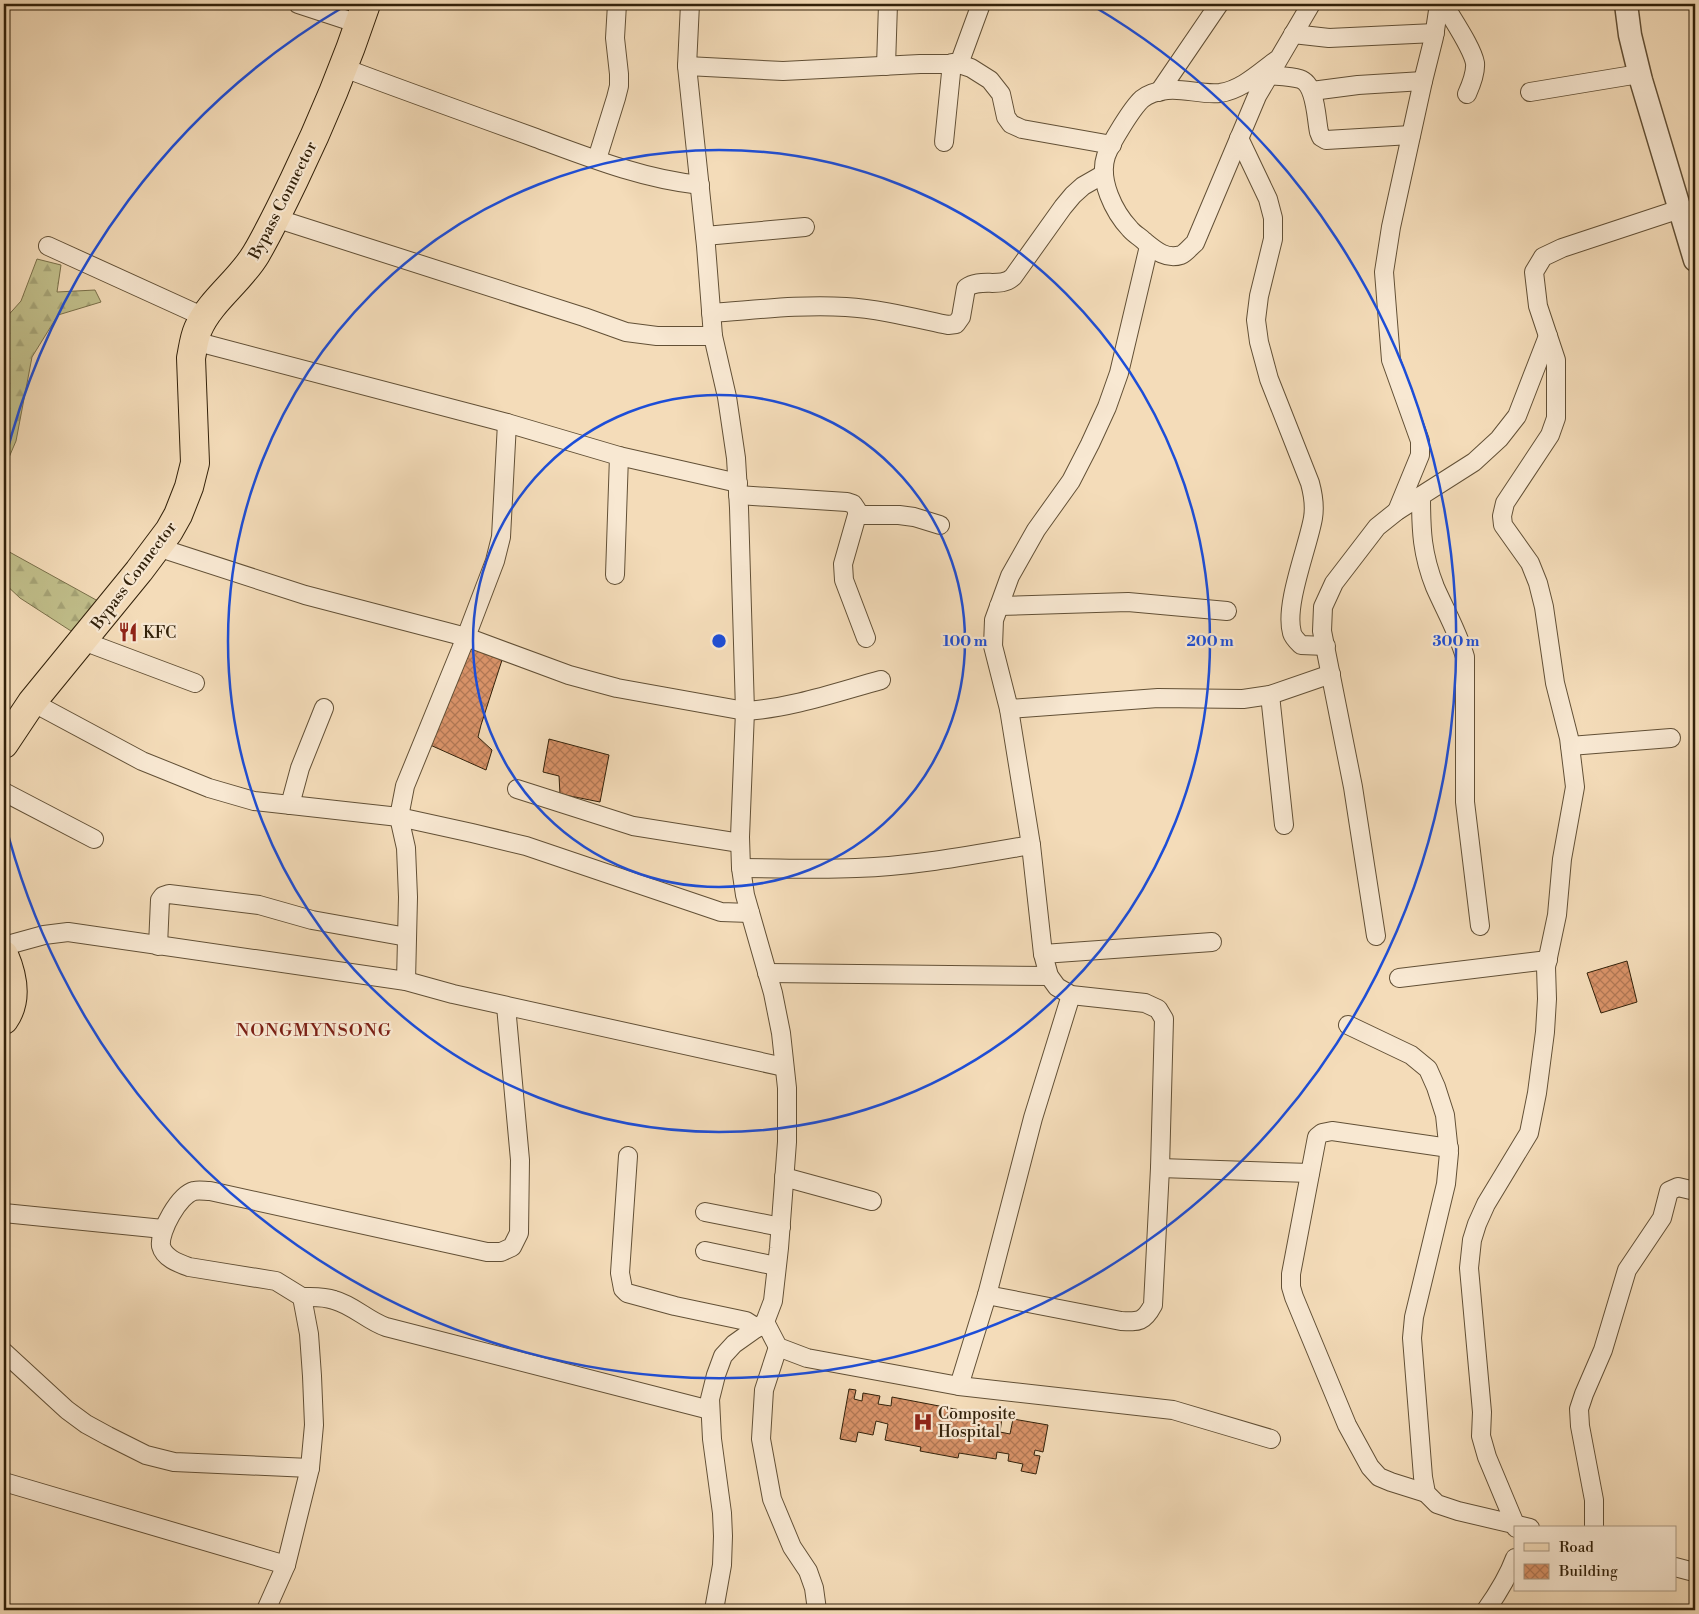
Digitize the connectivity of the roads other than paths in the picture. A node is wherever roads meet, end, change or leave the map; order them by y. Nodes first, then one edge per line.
1 (298, 4) edge
2 (617, 4) edge
3 (690, 4) edge
4 (888, 4) edge
5 (981, 4) edge
6 (1220, 4) edge
7 (1311, 4) edge
8 (1439, 4) edge
9 (1444, 4) edge
10 (1626, 4) edge
11 (362, 14) edge
12 (1435, 32) junction
13 (1293, 34) junction
14 (1278, 59) junction
15 (956, 64) junction
16 (687, 66) junction
17 (886, 66) junction
18 (344, 68) junction
19 (1639, 74) junction
20 (1268, 75) junction
21 (1423, 81) junction
22 (1312, 91) junction
23 (1159, 92) junction
24 (1530, 92) dead end
25 (1467, 94) dead end
26 (1411, 135) junction
27 (1239, 138) junction
28 (944, 142) dead end
29 (1112, 145) junction
30 (597, 160) junction
31 (1104, 174) junction
32 (700, 185) junction
33 (1680, 209) junction
34 (276, 218) junction
35 (805, 227) dead end
36 (705, 236) junction
37 (48, 246) dead end
38 (1149, 246) junction
39 (1695, 260) edge
40 (711, 313) junction
41 (204, 317) junction
42 (713, 336) junction
43 (1548, 336) junction
44 (194, 341) junction
45 (507, 422) junction
46 (619, 456) junction
47 (738, 489) junction
48 (1421, 496) junction
49 (1397, 511) junction
50 (857, 515) junction
51 (940, 525) dead end
52 (157, 547) junction
53 (614, 575) dead end
54 (999, 606) junction
55 (1227, 611) dead end
56 (466, 637) junction
57 (866, 638) dead end
58 (83, 641) junction
59 (1326, 646) junction
60 (1331, 674) junction
61 (882, 680) dead end
62 (195, 683) dead end
63 (1270, 695) junction
64 (32, 702) junction
65 (324, 708) dead end
66 (1009, 709) junction
67 (745, 711) junction
68 (1671, 738) dead end
69 (4, 744) edge
70 (1570, 746) junction
71 (517, 789) dead end
72 (4, 792) edge
73 (290, 805) junction
74 (399, 817) junction
75 (1284, 825) dead end
76 (94, 839) dead end
77 (740, 843) junction
78 (1031, 844) junction
79 (741, 868) junction
80 (750, 914) junction
81 (1480, 926) dead end
82 (1376, 936) dead end
83 (407, 937) junction
84 (1212, 942) dead end
85 (4, 946) edge
86 (158, 946) junction
87 (1043, 954) junction
88 (4, 955) edge
89 (1548, 960) junction
90 (766, 973) junction
91 (1049, 976) junction
92 (1399, 978) dead end
93 (406, 981) junction
94 (1071, 995) junction
95 (506, 1006) junction
96 (4, 1020) edge
97 (1348, 1025) dead end
98 (784, 1067) junction
99 (1449, 1148) junction
100 (628, 1156) dead end
101 (1160, 1168) junction
102 (1310, 1173) junction
103 (784, 1177) junction
104 (1695, 1191) edge
105 (872, 1201) dead end
106 (706, 1212) dead end
107 (4, 1213) edge
108 (781, 1227) junction
109 (163, 1229) junction
110 (705, 1251) dead end
111 (776, 1266) junction
112 (987, 1296) junction
113 (302, 1297) junction
114 (761, 1325) junction
115 (778, 1347) junction
116 (4, 1352) edge
117 (959, 1386) junction
118 (710, 1410) junction
119 (1271, 1439) dead end
120 (310, 1468) junction
121 (4, 1482) edge
122 (1426, 1493) junction
123 (1520, 1526) edge
124 (1594, 1526) edge
125 (1514, 1561) edge
126 (286, 1565) junction
127 (1676, 1567) edge
128 (1694, 1572) edge
129 (266, 1610) edge
130 (714, 1610) edge
131 (817, 1610) edge
132 (1486, 1610) edge

1 - 11 street
2 - 30 street
3 - 16 street
4 - 17 street
5 - 15 street
6 - 23 street
7 - 13 street
8 - 12 street
9 - 25 street
10 - 19 street
11 - 18 main road, Bypass Connector
12 - 13 street
12 - 21 street
13 - 14 street
14 - 20 street
14 - 23 street
15 - 17 street
15 - 28 street
15 - 29 street
16 - 17 street
16 - 32 street
18 - 30 street
18 - 34 main road, Bypass Connector
19 - 24 street
19 - 33 street
20 - 22 street
20 - 27 street
21 - 22 street
21 - 26 street
22 - 26 street
23 - 29 street
26 - 49 street
27 - 38 street
27 - 59 street
29 - 31 street
30 - 32 street
31 - 38 street
31 - 40 street
32 - 36 street
33 - 39 street
33 - 43 street
34 - 41 main road, Bypass Connector
34 - 42 street
35 - 36 street
36 - 40 street
37 - 41 street
38 - 54 street
40 - 42 street
41 - 44 main road, Bypass Connector
42 - 47 street
43 - 48 street
43 - 70 street
44 - 45 street
44 - 52 main road, Bypass Connector
45 - 46 street
45 - 56 street
46 - 47 street
46 - 53 street
47 - 50 street
47 - 67 street
48 - 49 street
48 - 81 street
49 - 59 street
50 - 51 street
50 - 57 street
52 - 56 street
52 - 58 main road, Bypass Connector
54 - 55 street
54 - 66 street
56 - 67 street
56 - 74 street
58 - 62 street
58 - 64 main road, Bypass Connector
59 - 60 street
60 - 63 street
60 - 82 street
61 - 67 street
63 - 66 street
63 - 75 street
64 - 69 main road, Bypass Connector
64 - 73 street
65 - 73 street
66 - 78 street
67 - 77 street
68 - 70 street
70 - 89 street
71 - 77 street
72 - 76 street
73 - 74 street
74 - 80 street
74 - 83 street
77 - 79 street
78 - 79 street
78 - 87 street
79 - 80 street
80 - 90 street
83 - 86 street
83 - 93 street
84 - 87 street
85 - 86 street
86 - 93 street
87 - 91 street
88 - 96 main road
89 - 92 street
89 - 123 street
90 - 91 street
90 - 98 street
91 - 94 street
93 - 95 street
94 - 101 street
94 - 112 street
95 - 98 street
95 - 109 street
97 - 99 street
98 - 103 street
99 - 102 street
99 - 122 street
100 - 114 street
101 - 102 street
101 - 112 street
102 - 122 street
103 - 105 street
103 - 108 street
104 - 124 street
106 - 108 street
107 - 109 street
108 - 111 street
109 - 113 street
110 - 111 street
111 - 114 street
112 - 117 street
113 - 118 street
113 - 120 street
114 - 115 street
114 - 118 street
115 - 117 street
115 - 131 street
116 - 120 street
117 - 119 street
118 - 130 street
120 - 126 street
121 - 126 street
122 - 123 street
125 - 132 street
126 - 129 street
127 - 128 street

